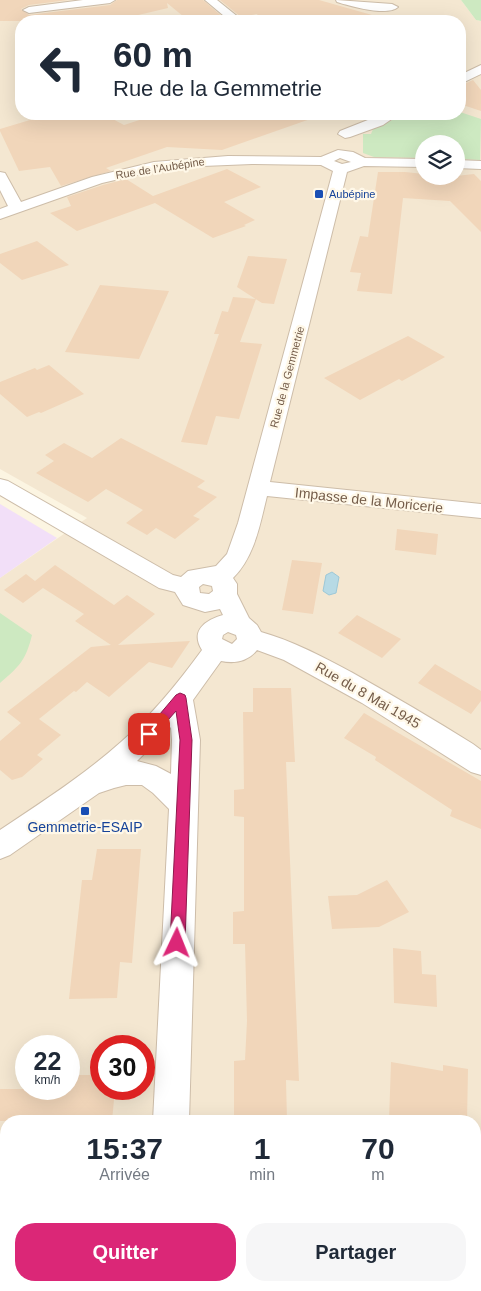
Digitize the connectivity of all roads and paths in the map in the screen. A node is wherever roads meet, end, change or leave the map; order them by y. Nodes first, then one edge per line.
1 (110, 0) edge
2 (210, 0) edge
3 (341, 0) edge
4 (392, 7) dead end
5 (29, 10) dead end
6 (229, 15) edge
7 (481, 69) edge
8 (466, 77) edge
9 (347, 120) edge
10 (381, 120) edge
11 (345, 134) junction
12 (337, 161) junction
13 (415, 163) edge
14 (465, 164) edge
15 (481, 165) edge
16 (0, 176) edge
17 (17, 208) junction
18 (0, 214) edge
19 (0, 486) edge
20 (258, 488) junction
21 (481, 511) edge
22 (221, 585) junction
23 (191, 594) junction
24 (245, 631) junction
25 (213, 641) junction
26 (180, 698) junction
27 (481, 764) edge
28 (91, 783) junction
29 (183, 805) junction
30 (0, 846) edge
31 (171, 1115) edge

1 - 5 street
2 - 6 street
3 - 4 street
7 - 8 street
9 - 11 street, Rue de la Gemmetrie
10 - 11 street
11 - 12 street, Rue de la Gemmetrie
12 - 13 street
12 - 17 street, Rue de l’Aubépine
12 - 20 street, Rue de la Gemmetrie
14 - 15 street
16 - 17 street
17 - 18 street, Rue de l’Aubépine
19 - 23 street
20 - 21 street, Impasse de la Moricerie
20 - 22 street, Rue de la Gemmetrie
22 - 23 street
22 - 24 street
23 - 25 street
24 - 25 street
24 - 27 street, Rue du 8 Mai 1945
25 - 26 street
26 - 28 street
26 - 29 street
28 - 29 street
28 - 30 street
29 - 31 street

